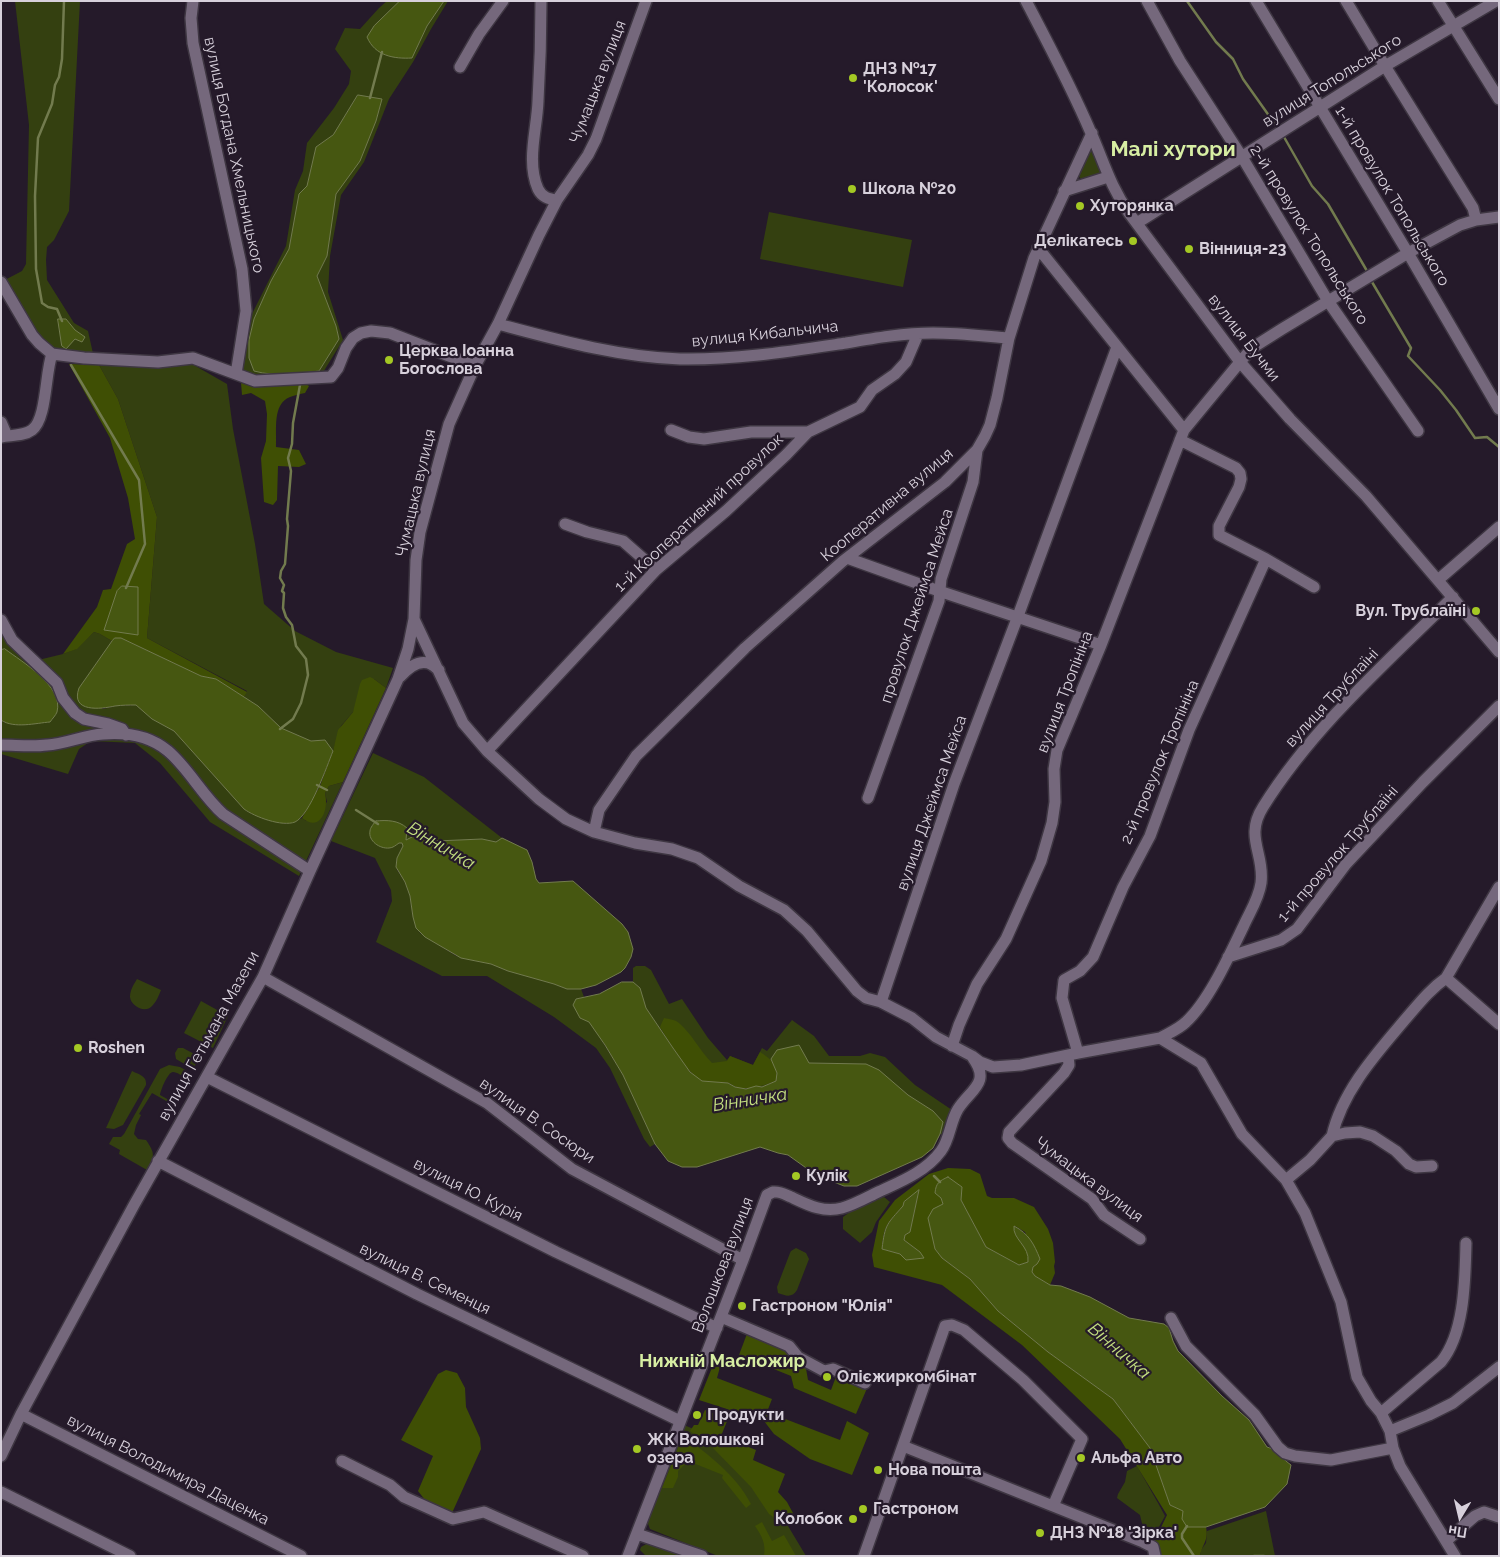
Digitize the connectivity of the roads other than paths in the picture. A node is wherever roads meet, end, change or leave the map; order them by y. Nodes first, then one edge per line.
1 (193, 1) edge
2 (503, 1) edge
3 (541, 1) edge
4 (646, 1) edge
5 (1026, 1) edge
6 (1147, 1) edge
7 (1256, 1) edge
8 (1346, 1) edge
9 (1438, 1) edge
10 (1496, 1) edge
11 (1454, 27) junction
12 (1385, 66) junction
13 (460, 67) dead end
14 (1499, 99) edge
15 (1320, 107) junction
16 (1092, 134) junction
17 (1242, 157) junction
18 (1108, 177) junction
19 (1064, 191) junction
20 (557, 200) junction
21 (1499, 218) edge
22 (1476, 220) junction
23 (1136, 223) junction
24 (1038, 248) junction
25 (1408, 252) junction
26 (1, 282) edge
27 (1328, 301) junction
28 (498, 324) junction
29 (918, 334) junction
30 (1009, 338) junction
31 (1117, 347) junction
32 (52, 354) junction
33 (1240, 362) junction
34 (475, 366) junction
35 (236, 374) junction
36 (1499, 409) edge
37 (1, 422) edge
38 (671, 430) dead end
39 (1418, 431) dead end
40 (808, 432) junction
41 (1182, 435) junction
42 (4, 436) edge
43 (977, 450) junction
44 (565, 524) dead end
45 (1499, 527) edge
46 (848, 558) junction
47 (1266, 559) junction
48 (656, 570) junction
49 (1438, 580) junction
50 (1314, 586) dead end
51 (939, 591) junction
52 (1453, 597) junction
53 (1018, 616) junction
54 (414, 619) junction
55 (1, 620) edge
56 (1100, 645) junction
57 (1499, 652) edge
58 (439, 670) junction
59 (398, 680) junction
60 (1499, 706) edge
61 (126, 735) junction
62 (1, 745) edge
63 (486, 752) junction
64 (868, 798) dead end
65 (594, 832) junction
66 (310, 871) junction
67 (1498, 889) edge
68 (1228, 957) junction
69 (263, 977) junction
70 (1446, 978) junction
71 (881, 1002) junction
72 (1499, 1024) edge
73 (1160, 1038) junction
74 (952, 1046) junction
75 (1073, 1054) junction
76 (972, 1056) junction
77 (207, 1077) junction
78 (1332, 1136) junction
79 (158, 1161) junction
80 (1432, 1166) dead end
81 (1286, 1180) junction
82 (1140, 1239) dead end
83 (1466, 1243) dead end
84 (743, 1260) junction
85 (1172, 1318) dead end
86 (719, 1322) junction
87 (1499, 1367) edge
88 (865, 1383) dead end
89 (1381, 1413) junction
90 (21, 1414) junction
91 (680, 1421) junction
92 (1390, 1431) junction
93 (903, 1446) junction
94 (1393, 1448) junction
95 (1, 1456) edge
96 (342, 1461) dead end
97 (1, 1492) edge
98 (1053, 1506) junction
99 (1499, 1517) edge
100 (637, 1534) junction
101 (1446, 1541) junction
102 (1154, 1551) edge
103 (295, 1554) edge
104 (130, 1556) edge
105 (582, 1556) edge
106 (628, 1556) edge
107 (702, 1556) edge
108 (864, 1556) edge
109 (1456, 1556) edge

1 - 35 street, вулиця Богдана Хмельницького
2 - 13 street
3 - 20 street
4 - 20 street, Чумацька вулиця
5 - 16 street, вулиця Бучми
6 - 17 street, 2-й провулок Топольського
7 - 15 street, 1-й провулок Топольського
8 - 12 street
9 - 11 street
10 - 11 street, вулиця Топольського
11 - 12 street, вулиця Топольського
11 - 14 street
12 - 15 street, вулиця Топольського
12 - 22 street
15 - 17 street, вулиця Топольського
15 - 25 street, 1-й провулок Топольського
16 - 18 street, вулиця Бучми
16 - 19 street, Кооперативна вулиця
17 - 23 street, вулиця Топольського
17 - 27 street, 2-й провулок Топольського
18 - 19 street
18 - 23 street, вулиця Бучми
19 - 24 street, Кооперативна вулиця
20 - 28 street, Чумацька вулиця
21 - 22 street, вулиця Тропініна
22 - 25 street, вулиця Тропініна
23 - 33 street, вулиця Бучми
24 - 30 street, Кооперативна вулиця
24 - 31 street
25 - 27 street, вулиця Тропініна
25 - 36 street, 1-й провулок Топольського
26 - 32 street
27 - 33 street, вулиця Тропініна
27 - 39 street, 2-й провулок Топольського
28 - 29 street, вулиця Кибальчича
28 - 34 street, Чумацька вулиця
29 - 30 street, вулиця Кибальчича
29 - 40 street, 1-й Кооперативний провулок
30 - 43 street, Кооперативна вулиця
31 - 41 street
31 - 53 street, вулиця Джеймса Мейса
32 - 35 street
32 - 42 street
33 - 41 street, вулиця Тропініна
33 - 49 street, вулиця Бучми
34 - 35 street
34 - 54 street, Чумацька вулиця
37 - 42 street
38 - 40 street
40 - 48 street, 1-й Кооперативний провулок
41 - 47 street
41 - 56 street, вулиця Тропініна
43 - 46 street, Кооперативна вулиця
43 - 51 street, провулок Джеймса Мейса
44 - 48 street
45 - 49 street
46 - 51 street
46 - 65 street, Кооперативна вулиця
47 - 50 street
47 - 75 street, 2-й провулок Тропініна
48 - 63 street, 1-й Кооперативний провулок
49 - 52 street, вулиця Бучми
51 - 53 street
51 - 64 street, провулок Джеймса Мейса
52 - 57 street, вулиця Бучми
52 - 68 street, вулиця Трублаїні
53 - 56 street
53 - 71 street, вулиця Джеймса Мейса
54 - 58 street, Чумацька вулиця
54 - 59 street, вулиця Гетьмана Мазепи
55 - 61 street
56 - 74 street, вулиця Тропініна
58 - 59 street
58 - 63 street, Чумацька вулиця
59 - 66 street, вулиця Гетьмана Мазепи
60 - 68 street, 1-й провулок Трублаїні
61 - 62 street
61 - 66 street
63 - 65 street, Чумацька вулиця
65 - 71 street, Чумацька вулиця
66 - 69 street, вулиця Гетьмана Мазепи
67 - 70 street
68 - 73 street, вулиця Трублаїні
69 - 77 street, вулиця Гетьмана Мазепи
69 - 84 street, вулиця В. Сосюри
70 - 72 street
70 - 78 street
71 - 74 street, Чумацька вулиця
73 - 75 street, Чумацька вулиця
73 - 81 street
74 - 76 street, Чумацька вулиця
75 - 76 street, Чумацька вулиця
75 - 82 street, Чумацька вулиця
76 - 84 street, Волошкова вулиця
77 - 79 street, вулиця Гетьмана Мазепи
77 - 86 street, вулиця Ю. Курія
78 - 80 street
78 - 81 street
79 - 90 street, вулиця Гетьмана Мазепи
79 - 91 street, вулиця В. Семенця
81 - 89 street
83 - 89 street
84 - 86 street, Волошкова вулиця
85 - 94 street
86 - 88 street, вулиця Ю. Курія
86 - 91 street, Волошкова вулиця
87 - 92 street
89 - 92 street
90 - 95 street, вулиця Гетьмана Мазепи
90 - 103 street, вулиця Володимира Даценка
91 - 100 street, Волошкова вулиця
92 - 94 street
93 - 98 street
93 - 98 street
93 - 108 street
94 - 101 street
96 - 105 street
97 - 104 street
98 - 102 street
99 - 101 street
100 - 106 street, Волошкова вулиця
100 - 107 street
101 - 109 street

